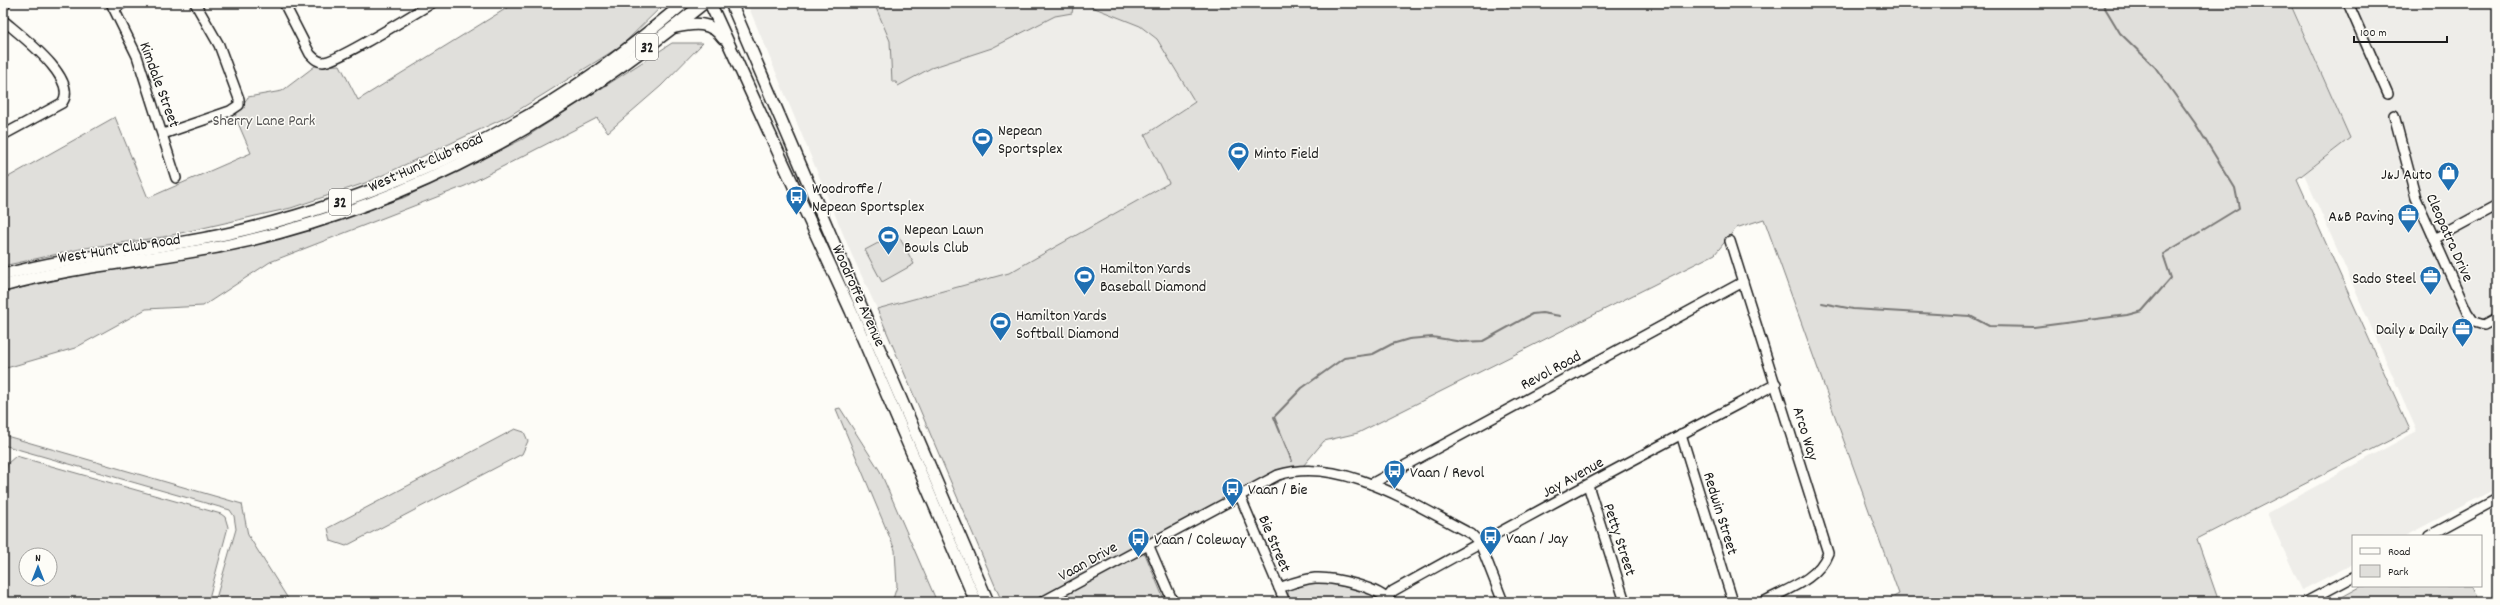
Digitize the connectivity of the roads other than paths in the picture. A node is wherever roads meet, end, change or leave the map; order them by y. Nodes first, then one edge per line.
1 (6, 3) edge
2 (123, 3) edge
3 (195, 3) edge
4 (284, 3) edge
5 (432, 3) edge
6 (704, 3) edge
7 (710, 3) edge
8 (731, 3) edge
9 (740, 3) edge
10 (2348, 3) edge
11 (680, 5) edge
12 (3, 6) edge
13 (112, 6) edge
14 (3, 20) edge
15 (671, 28) junction
16 (744, 36) junction
17 (732, 50) junction
18 (2388, 94) dead end
19 (2394, 115) dead end
20 (163, 134) junction
21 (3, 135) edge
22 (797, 161) junction
23 (785, 166) junction
24 (176, 178) dead end
25 (2497, 205) edge
26 (2434, 239) junction
27 (1730, 241) dead end
28 (3, 275) edge
29 (1742, 282) junction
30 (3, 286) edge
31 (2497, 318) edge
32 (1776, 384) junction
33 (1681, 434) junction
34 (1371, 484) junction
35 (1588, 485) junction
36 (1240, 496) junction
37 (2497, 499) edge
38 (2431, 535) edge
39 (1480, 543) junction
40 (1148, 544) junction
41 (2352, 578) edge
42 (1279, 588) junction
43 (1389, 600) edge
44 (976, 602) edge
45 (988, 602) edge
46 (1042, 602) edge
47 (1173, 602) edge
48 (1285, 602) edge
49 (1503, 602) edge
50 (1625, 602) edge
51 (1733, 602) edge
52 (1763, 602) edge
53 (2306, 602) edge

1 - 12 street
2 - 13 street
3 - 20 street
4 - 5 street
6 - 15 main road, West Hunt Club Road / 32
7 - 17 main road, Woodroffe Avenue
8 - 16 main road, Woodroffe Avenue
9 - 16 main road
10 - 18 street
11 - 28 main road, West Hunt Club Road / 32
13 - 20 street, Kimdale Street
14 - 21 street
15 - 17 main road
15 - 30 main road, West Hunt Club Road / 32
16 - 22 main road, Woodroffe Avenue
17 - 23 main road, Woodroffe Avenue
19 - 26 street, Cleopatra Drive
20 - 24 street, Kimdale Street
22 - 23 main road
22 - 45 main road, Woodroffe Avenue
23 - 44 main road, Woodroffe Avenue
25 - 26 street
26 - 31 street, Cleopatra Drive
27 - 29 street, Arco Way
29 - 32 street, Arco Way
29 - 34 street, Revol Road
32 - 33 street, Jay Avenue
32 - 52 street, Arco Way
33 - 35 street, Jay Avenue
33 - 51 street, Redwin Street
34 - 36 street, Vaan Drive
34 - 39 street, Vaan Drive
35 - 39 street, Jay Avenue
35 - 50 street, Petty Street
36 - 40 street, Vaan Drive
36 - 42 street, Bie Street
37 - 38 street
39 - 43 street, Jay Avenue
39 - 49 street
40 - 46 street, Vaan Drive
40 - 47 street
41 - 53 street
42 - 43 street
42 - 48 street, Bie Street

